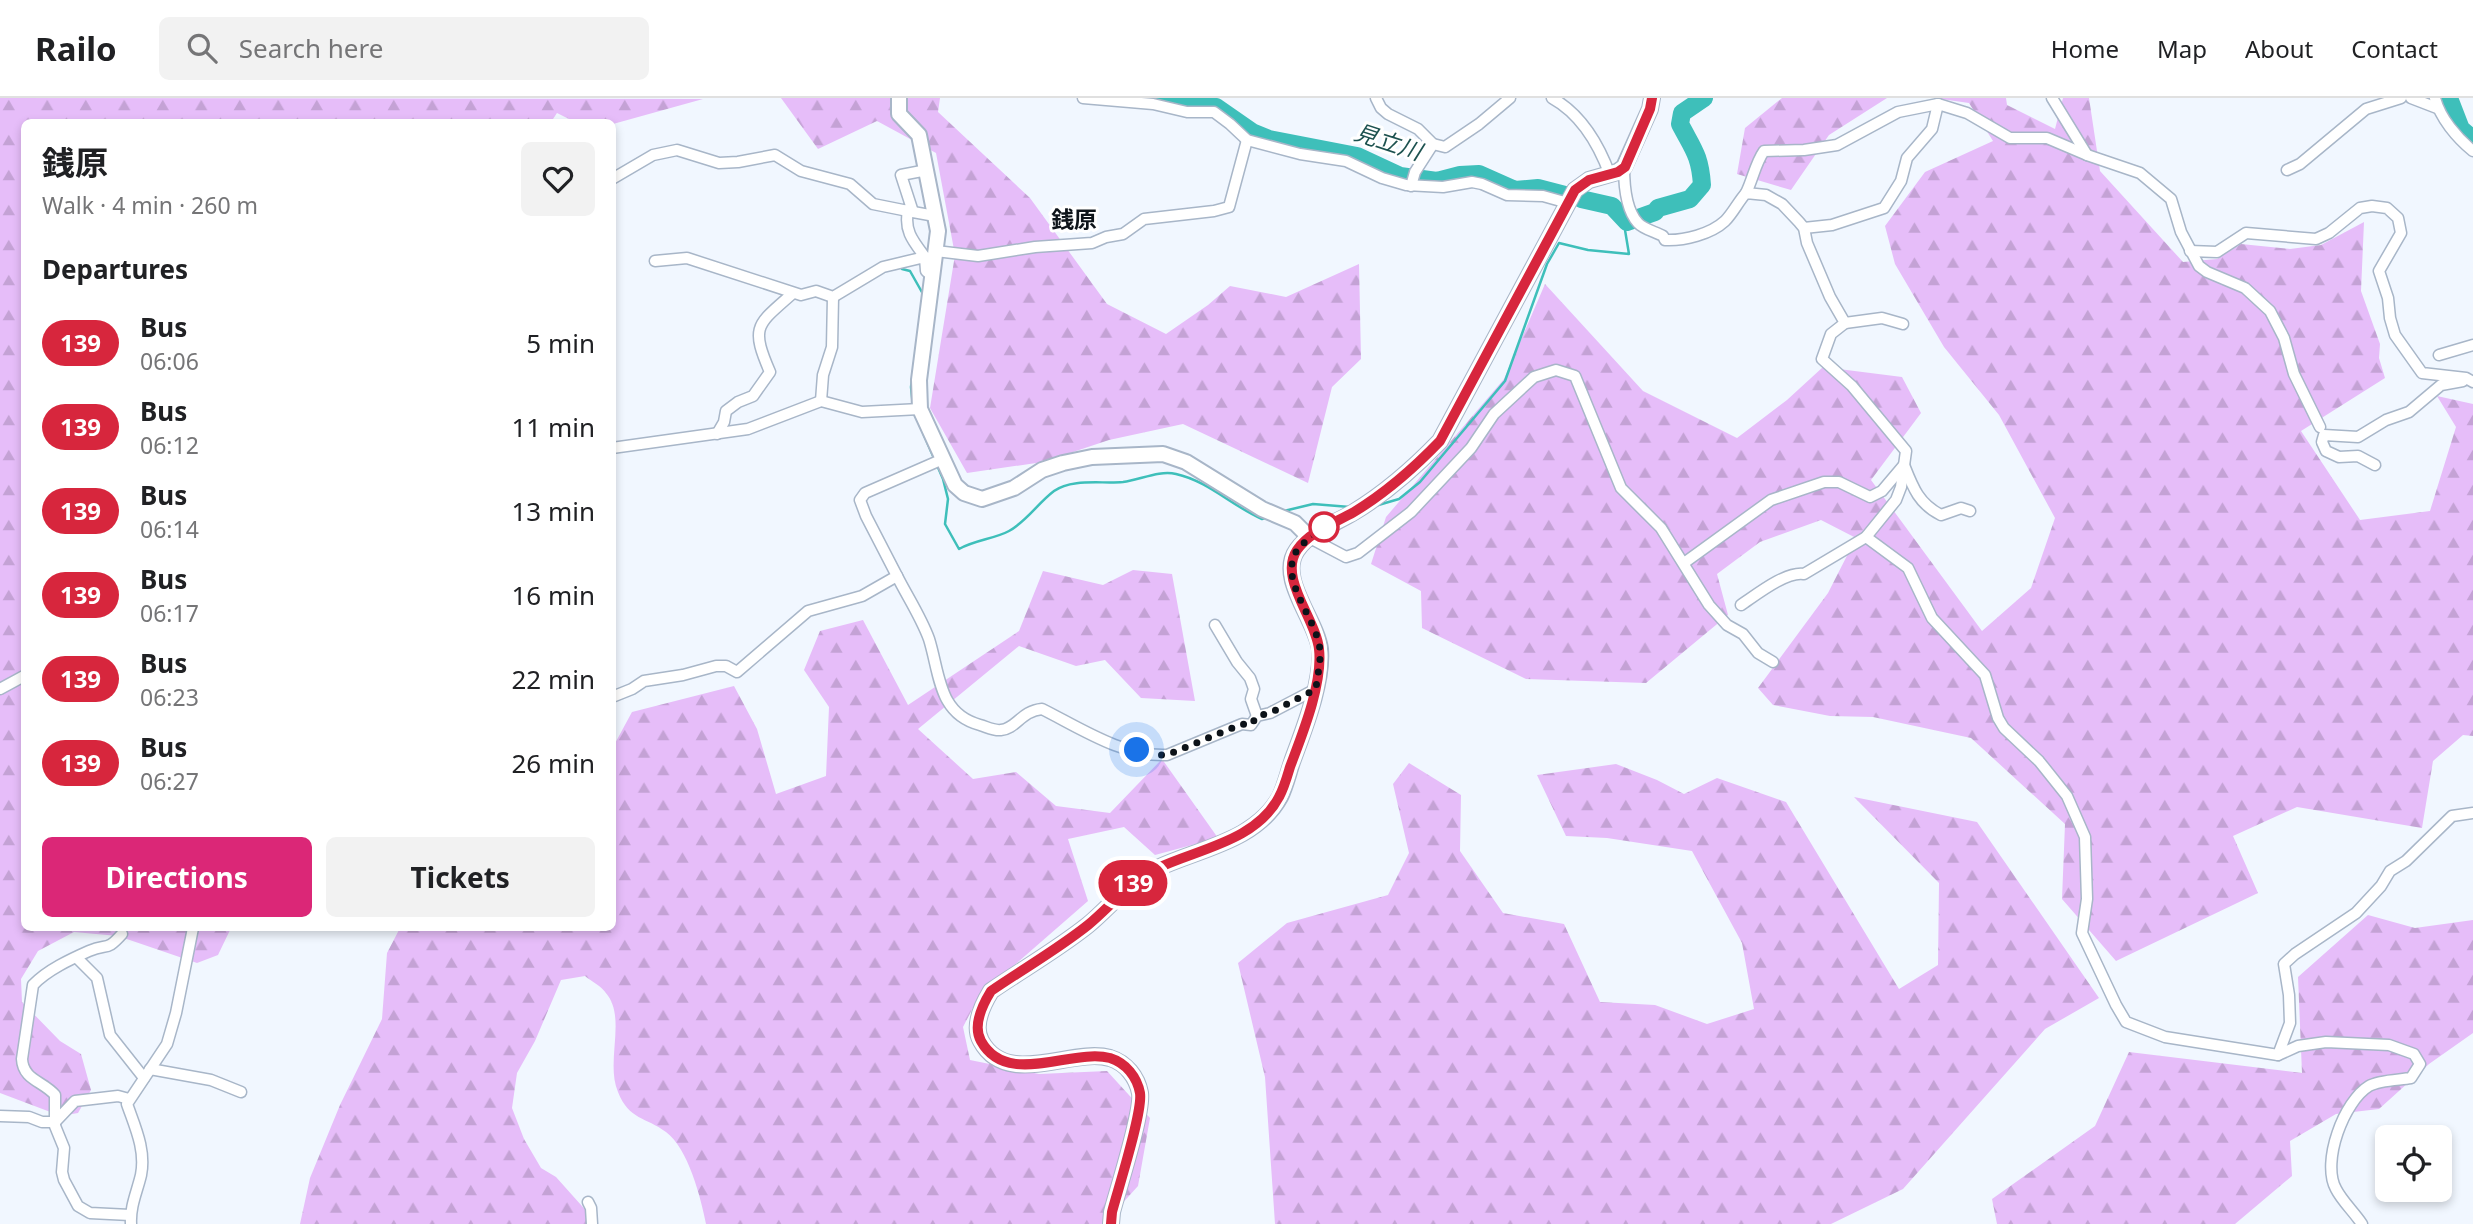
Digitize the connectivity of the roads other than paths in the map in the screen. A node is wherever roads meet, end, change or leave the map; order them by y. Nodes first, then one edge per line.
1 (899, 98) edge
2 (1083, 98) edge
3 (1376, 98) edge
4 (1510, 98) edge
5 (1552, 98) edge
6 (1652, 98) edge
7 (2052, 98) edge
8 (2401, 98) edge
9 (2411, 98) edge
10 (2445, 98) edge
11 (2436, 103) edge
12 (1938, 104) junction
13 (1247, 140) junction
14 (1433, 144) junction
15 (2473, 151) edge
16 (2087, 155) junction
17 (1625, 167) junction
18 (927, 170) junction
19 (2287, 170) dead end
20 (1610, 174) junction
21 (616, 177) edge
22 (1412, 181) junction
23 (1746, 193) junction
24 (1568, 204) junction
25 (911, 211) junction
26 (935, 216) junction
27 (1804, 228) junction
28 (2190, 251) junction
29 (931, 254) junction
30 (655, 261) dead end
31 (792, 294) junction
32 (833, 297) junction
33 (1845, 323) junction
34 (1903, 324) dead end
35 (2473, 345) edge
36 (2439, 355) dead end
37 (2471, 381) edge
38 (821, 401) junction
39 (920, 409) junction
40 (2320, 427) dead end
41 (717, 433) junction
42 (616, 447) edge
43 (943, 459) junction
44 (1904, 465) junction
45 (2375, 465) dead end
46 (1970, 510) dead end
47 (1866, 537) junction
48 (1310, 538) junction
49 (1684, 563) junction
50 (897, 576) junction
51 (1741, 605) dead end
52 (1215, 625) dead end
53 (1773, 662) dead end
54 (21, 678) edge
55 (0, 689) edge
56 (1316, 689) junction
57 (616, 695) edge
58 (1257, 716) junction
59 (2473, 813) edge
60 (192, 931) edge
61 (122, 934) dead end
62 (77, 958) junction
63 (2278, 1055) junction
64 (150, 1069) junction
65 (144, 1078) junction
66 (241, 1092) dead end
67 (129, 1099) junction
68 (0, 1116) edge
69 (55, 1122) junction
70 (588, 1202) dead end
71 (131, 1220) edge
72 (592, 1224) edge
73 (1111, 1224) edge
74 (2362, 1224) edge

1 - 18 main road
2 - 13 street
3 - 14 street
4 - 14 street
5 - 20 street
6 - 17 main road
7 - 16 street
8 - 19 street
9 - 11 street
10 - 11 street
11 - 15 street
12 - 16 street
12 - 23 street
12 - 27 street
13 - 22 street
13 - 29 street
14 - 22 street
16 - 28 street
17 - 20 main road
17 - 23 street
18 - 25 street
18 - 26 main road
20 - 24 main road
21 - 25 street
22 - 24 street
23 - 27 street
24 - 48 main road
25 - 26 street
25 - 29 street
26 - 29 main road
27 - 33 street
28 - 37 street
28 - 40 street
29 - 32 street
29 - 39 main road
30 - 31 street
31 - 32 street
31 - 41 street
32 - 38 street
33 - 34 street
33 - 44 street
35 - 36 street
37 - 45 street
38 - 39 street
38 - 41 street
39 - 43 main road
41 - 42 street
43 - 48 main road
43 - 50 street
44 - 46 street
44 - 47 street
44 - 49 street
47 - 51 street
47 - 63 street
48 - 49 street
48 - 56 main road
49 - 53 street
50 - 57 street
50 - 58 street
52 - 58 street
54 - 55 street
56 - 58 street
56 - 73 main road
59 - 63 street
60 - 64 street
61 - 62 street
62 - 65 street
62 - 69 street
63 - 74 street
64 - 65 street
64 - 66 street
65 - 67 street
67 - 69 street
67 - 71 street
68 - 69 street
69 - 71 street
70 - 72 street

